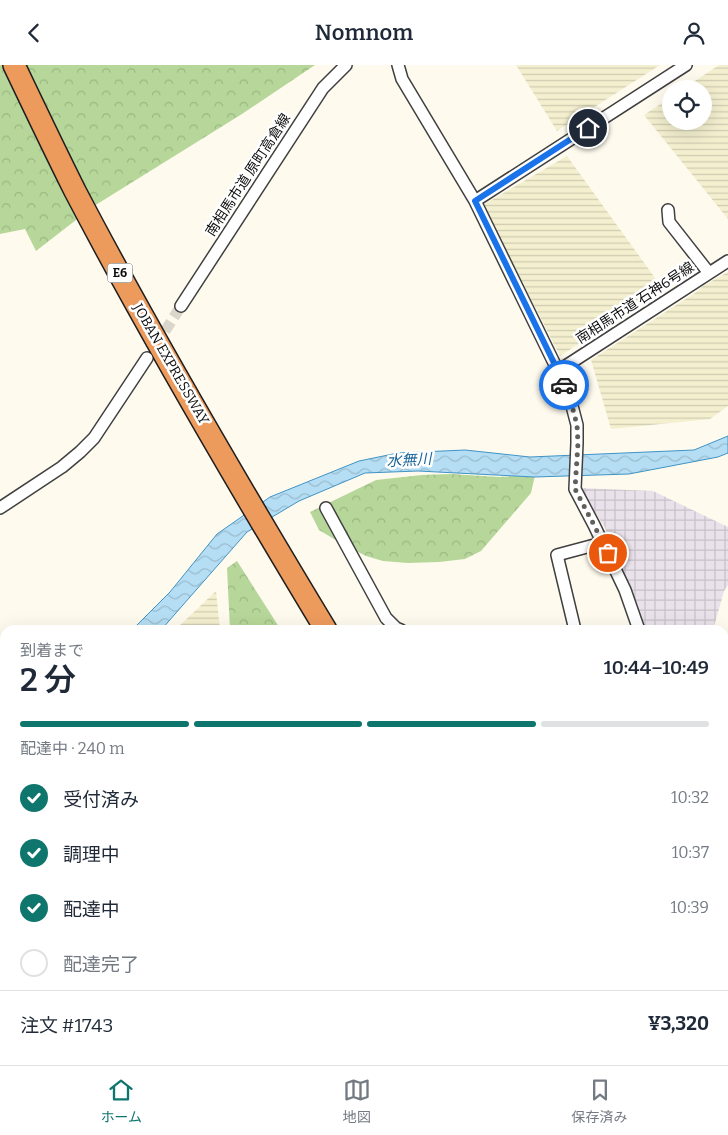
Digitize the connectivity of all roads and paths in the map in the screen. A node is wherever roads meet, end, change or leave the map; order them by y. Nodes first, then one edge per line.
1 (14, 65) edge
2 (346, 65) edge
3 (398, 65) edge
4 (686, 65) edge
5 (475, 201) junction
6 (668, 210) dead end
7 (728, 261) edge
8 (709, 273) junction
9 (181, 306) tunnel mouth
10 (147, 358) dead end
11 (558, 371) junction
12 (0, 508) edge
13 (326, 508) dead end
14 (602, 543) junction
15 (322, 625) edge
16 (393, 625) edge
17 (574, 625) edge
18 (637, 625) edge

1 - 15 highway, JOBAN EXPRESSWAY / E6
2 - 9 street, 南相馬市道 原町高倉線
3 - 5 street
4 - 5 street
5 - 11 street
6 - 8 street
7 - 8 street, 南相馬市道 石神6号線
8 - 11 street, 南相馬市道 石神6号線
10 - 12 street
11 - 14 street
13 - 16 street
14 - 17 street
14 - 18 street

